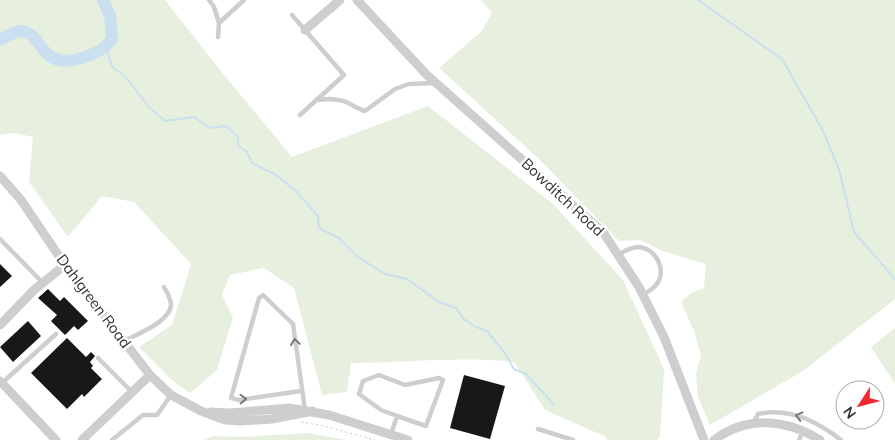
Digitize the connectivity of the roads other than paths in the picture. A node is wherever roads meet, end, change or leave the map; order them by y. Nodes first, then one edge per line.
1 (210, 0) edge
2 (244, 0) edge
3 (340, 0) edge
4 (357, 0) edge
5 (292, 15) dead end
6 (219, 24) junction
7 (305, 30) junction
8 (218, 38) dead end
9 (436, 83) junction
10 (316, 100) junction
11 (300, 115) dead end
12 (0, 176) edge
13 (0, 239) edge
14 (619, 255) junction
15 (65, 265) junction
16 (43, 283) junction
17 (164, 287) dead end
18 (643, 294) junction
19 (0, 325) edge
20 (56, 334) dead end
21 (124, 341) junction
22 (98, 358) dead end
23 (150, 375) junction
24 (1, 382) edge
25 (301, 391) junction
26 (132, 392) junction
27 (171, 395) junction
28 (309, 411) junction
29 (398, 416) junction
30 (752, 423) junction
31 (538, 429) dead end
32 (803, 431) junction
33 (390, 434) junction
34 (56, 440) edge
35 (82, 440) edge
36 (112, 440) edge
37 (408, 440) edge
38 (573, 440) edge
39 (704, 440) edge
40 (714, 440) edge
41 (800, 440) edge
42 (820, 440) edge
43 (841, 440) edge

1 - 6 lane
2 - 6 lane
3 - 7 street
4 - 9 street, Bowditch Road
5 - 7 lane
6 - 8 lane
7 - 10 lane
9 - 10 lane
9 - 14 street, Bowditch Road
10 - 11 lane
12 - 15 street, Dahlgreen Road
13 - 16 lane
14 - 18 street, Bowditch Road
14 - 18 lane
15 - 16 street
15 - 21 street, Dahlgreen Road
16 - 19 street
17 - 21 lane
18 - 39 street, Bowditch Road
20 - 24 lane
21 - 23 street, Dahlgreen Road
22 - 26 lane
23 - 26 street
23 - 27 street, Dahlgreen Road
24 - 34 street
25 -> 25 lane
25 - 28 lane
26 - 35 street
27 - 28 street, Dahlgreen Road
27 - 36 lane
28 - 33 street, Dahlgreen Road
29 - 29 lane
29 - 33 lane
30 - 32 street
30 - 40 street
43 -> 30 lane
31 - 38 lane
32 - 41 lane
32 - 42 street
33 - 37 street, Dahlgreen Road

